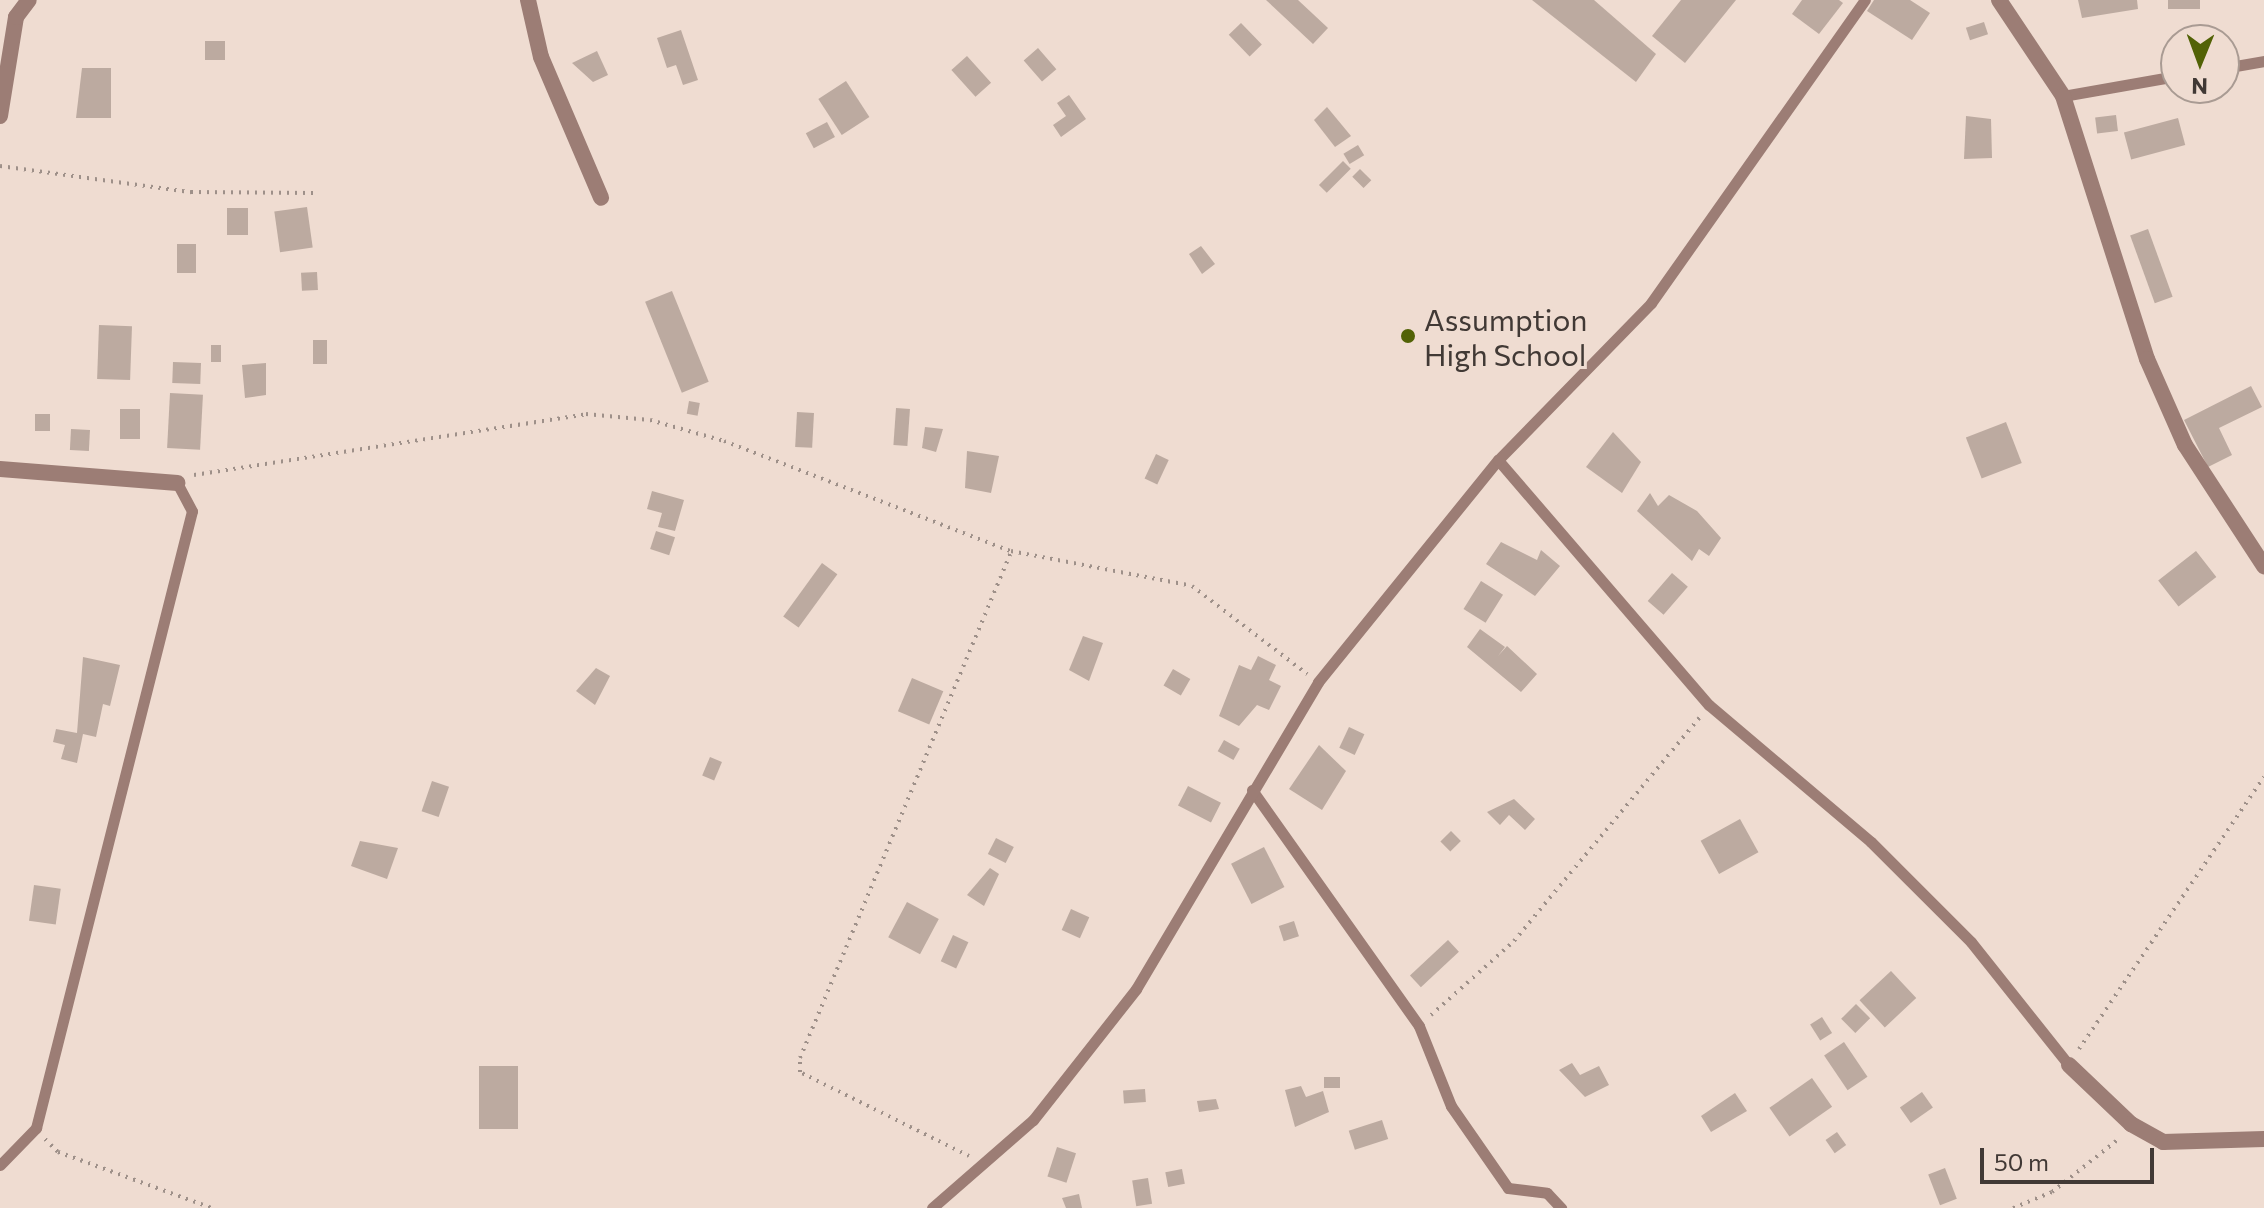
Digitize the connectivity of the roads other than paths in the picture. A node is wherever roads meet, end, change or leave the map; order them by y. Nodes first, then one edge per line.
1 (29, 0) edge
2 (528, 0) edge
3 (1865, 0) edge
4 (1999, 0) edge
5 (2264, 61) edge
6 (2240, 65) edge
7 (2160, 79) edge
8 (2063, 96) junction
9 (0, 116) edge
10 (601, 198) dead end
11 (1498, 460) junction
12 (0, 469) edge
13 (177, 483) joint
14 (2264, 566) edge
15 (1252, 790) junction
16 (2069, 1065) joint
17 (2264, 1139) edge
18 (0, 1165) edge
19 (932, 1208) edge
20 (1561, 1208) edge

1 - 9 street
2 - 10 street
3 - 11 lane
4 - 8 street
5 - 6 lane
7 - 8 lane
8 - 14 street
11 - 15 lane
11 - 16 lane
12 - 13 street
13 - 18 lane
15 - 19 lane
15 - 20 lane
16 - 17 street

